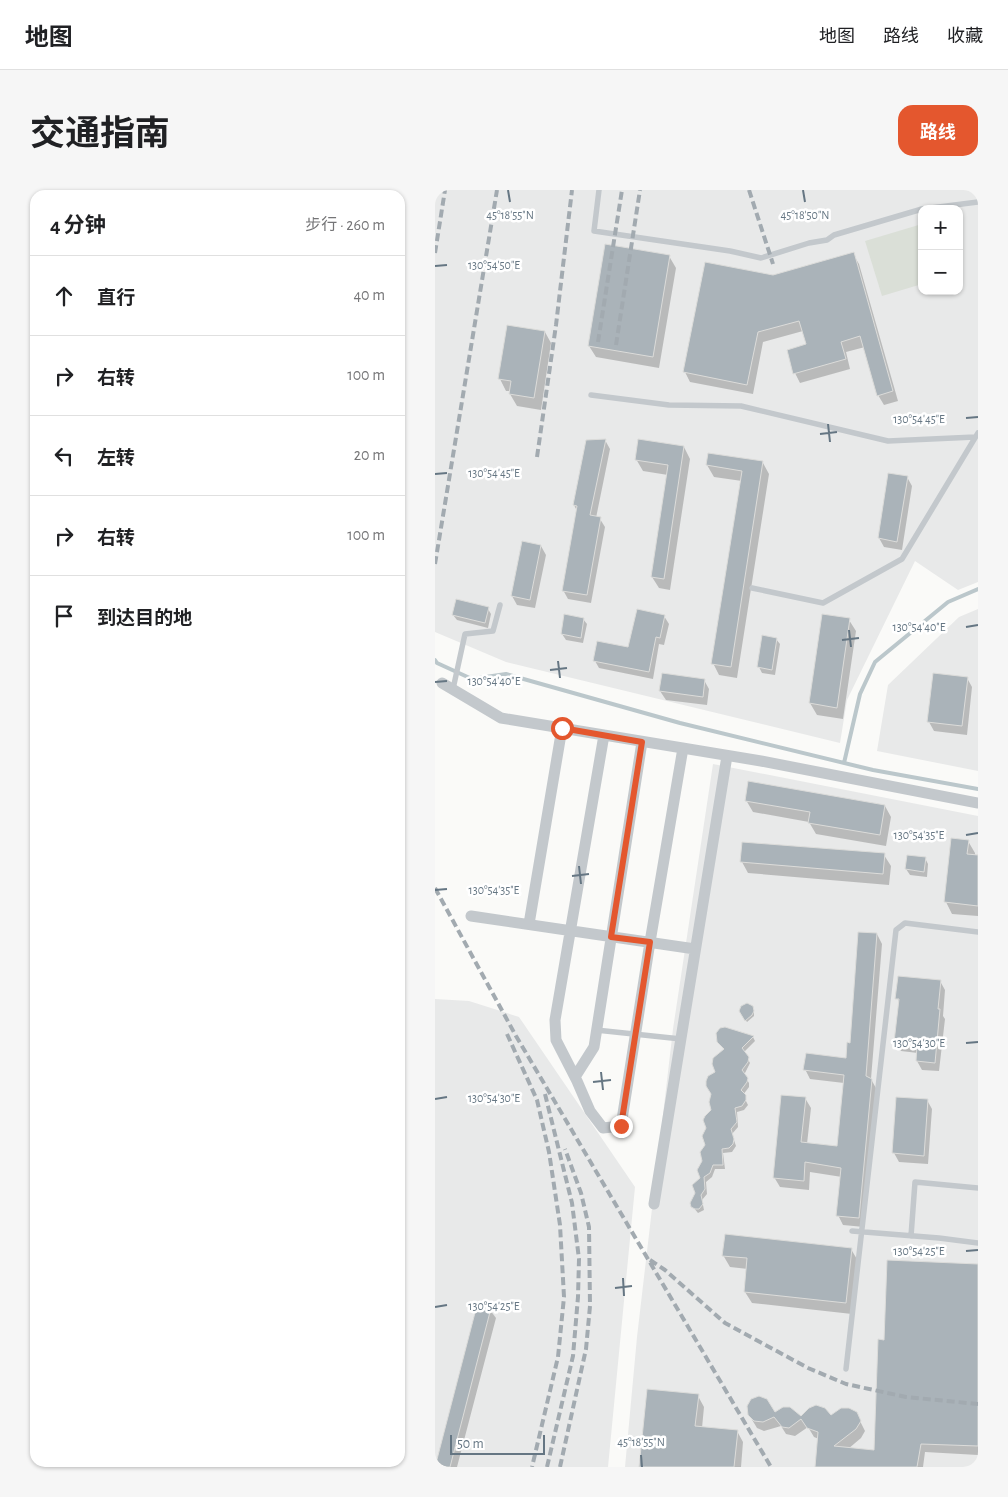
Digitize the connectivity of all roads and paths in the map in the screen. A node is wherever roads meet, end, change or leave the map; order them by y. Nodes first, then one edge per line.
1 (599, 190) edge
2 (978, 202) edge
3 (954, 205) edge
4 (918, 210) edge
5 (591, 395) dead end
6 (977, 435) edge
7 (752, 588) dead end
8 (500, 605) dead end
9 (442, 683) dead end
10 (454, 685) junction
11 (562, 728) junction
12 (604, 735) junction
13 (642, 742) junction
14 (683, 748) junction
15 (727, 756) junction
16 (978, 803) edge
17 (471, 916) dead end
18 (529, 924) junction
19 (570, 930) junction
20 (978, 932) edge
21 (611, 937) junction
22 (650, 942) junction
23 (695, 949) junction
24 (596, 1030) junction
25 (635, 1034) junction
26 (681, 1039) junction
27 (575, 1077) junction
28 (978, 1188) edge
29 (654, 1204) dead end
30 (852, 1231) dead end
31 (862, 1232) junction
32 (911, 1236) junction
33 (978, 1244) edge
34 (846, 1369) dead end

1 - 4 lane
2 - 3 lane
5 - 6 lane
6 - 7 lane
8 - 10 lane
9 - 10 street
10 - 11 street
11 - 12 street
11 - 18 street
12 - 13 street
12 - 19 street
13 - 14 street
13 - 21 street
14 - 15 street
14 - 22 street
15 - 16 street
15 - 23 street
17 - 18 street
18 - 19 street
19 - 21 street
19 - 27 street
20 - 31 lane
21 - 22 street
21 - 24 street
22 - 23 street
22 - 25 street
23 - 26 street
24 - 25 lane
24 - 27 street
25 - 26 lane
25 - 27 street
26 - 29 street
28 - 32 lane
30 - 31 lane
31 - 32 lane
31 - 34 lane
32 - 33 lane

